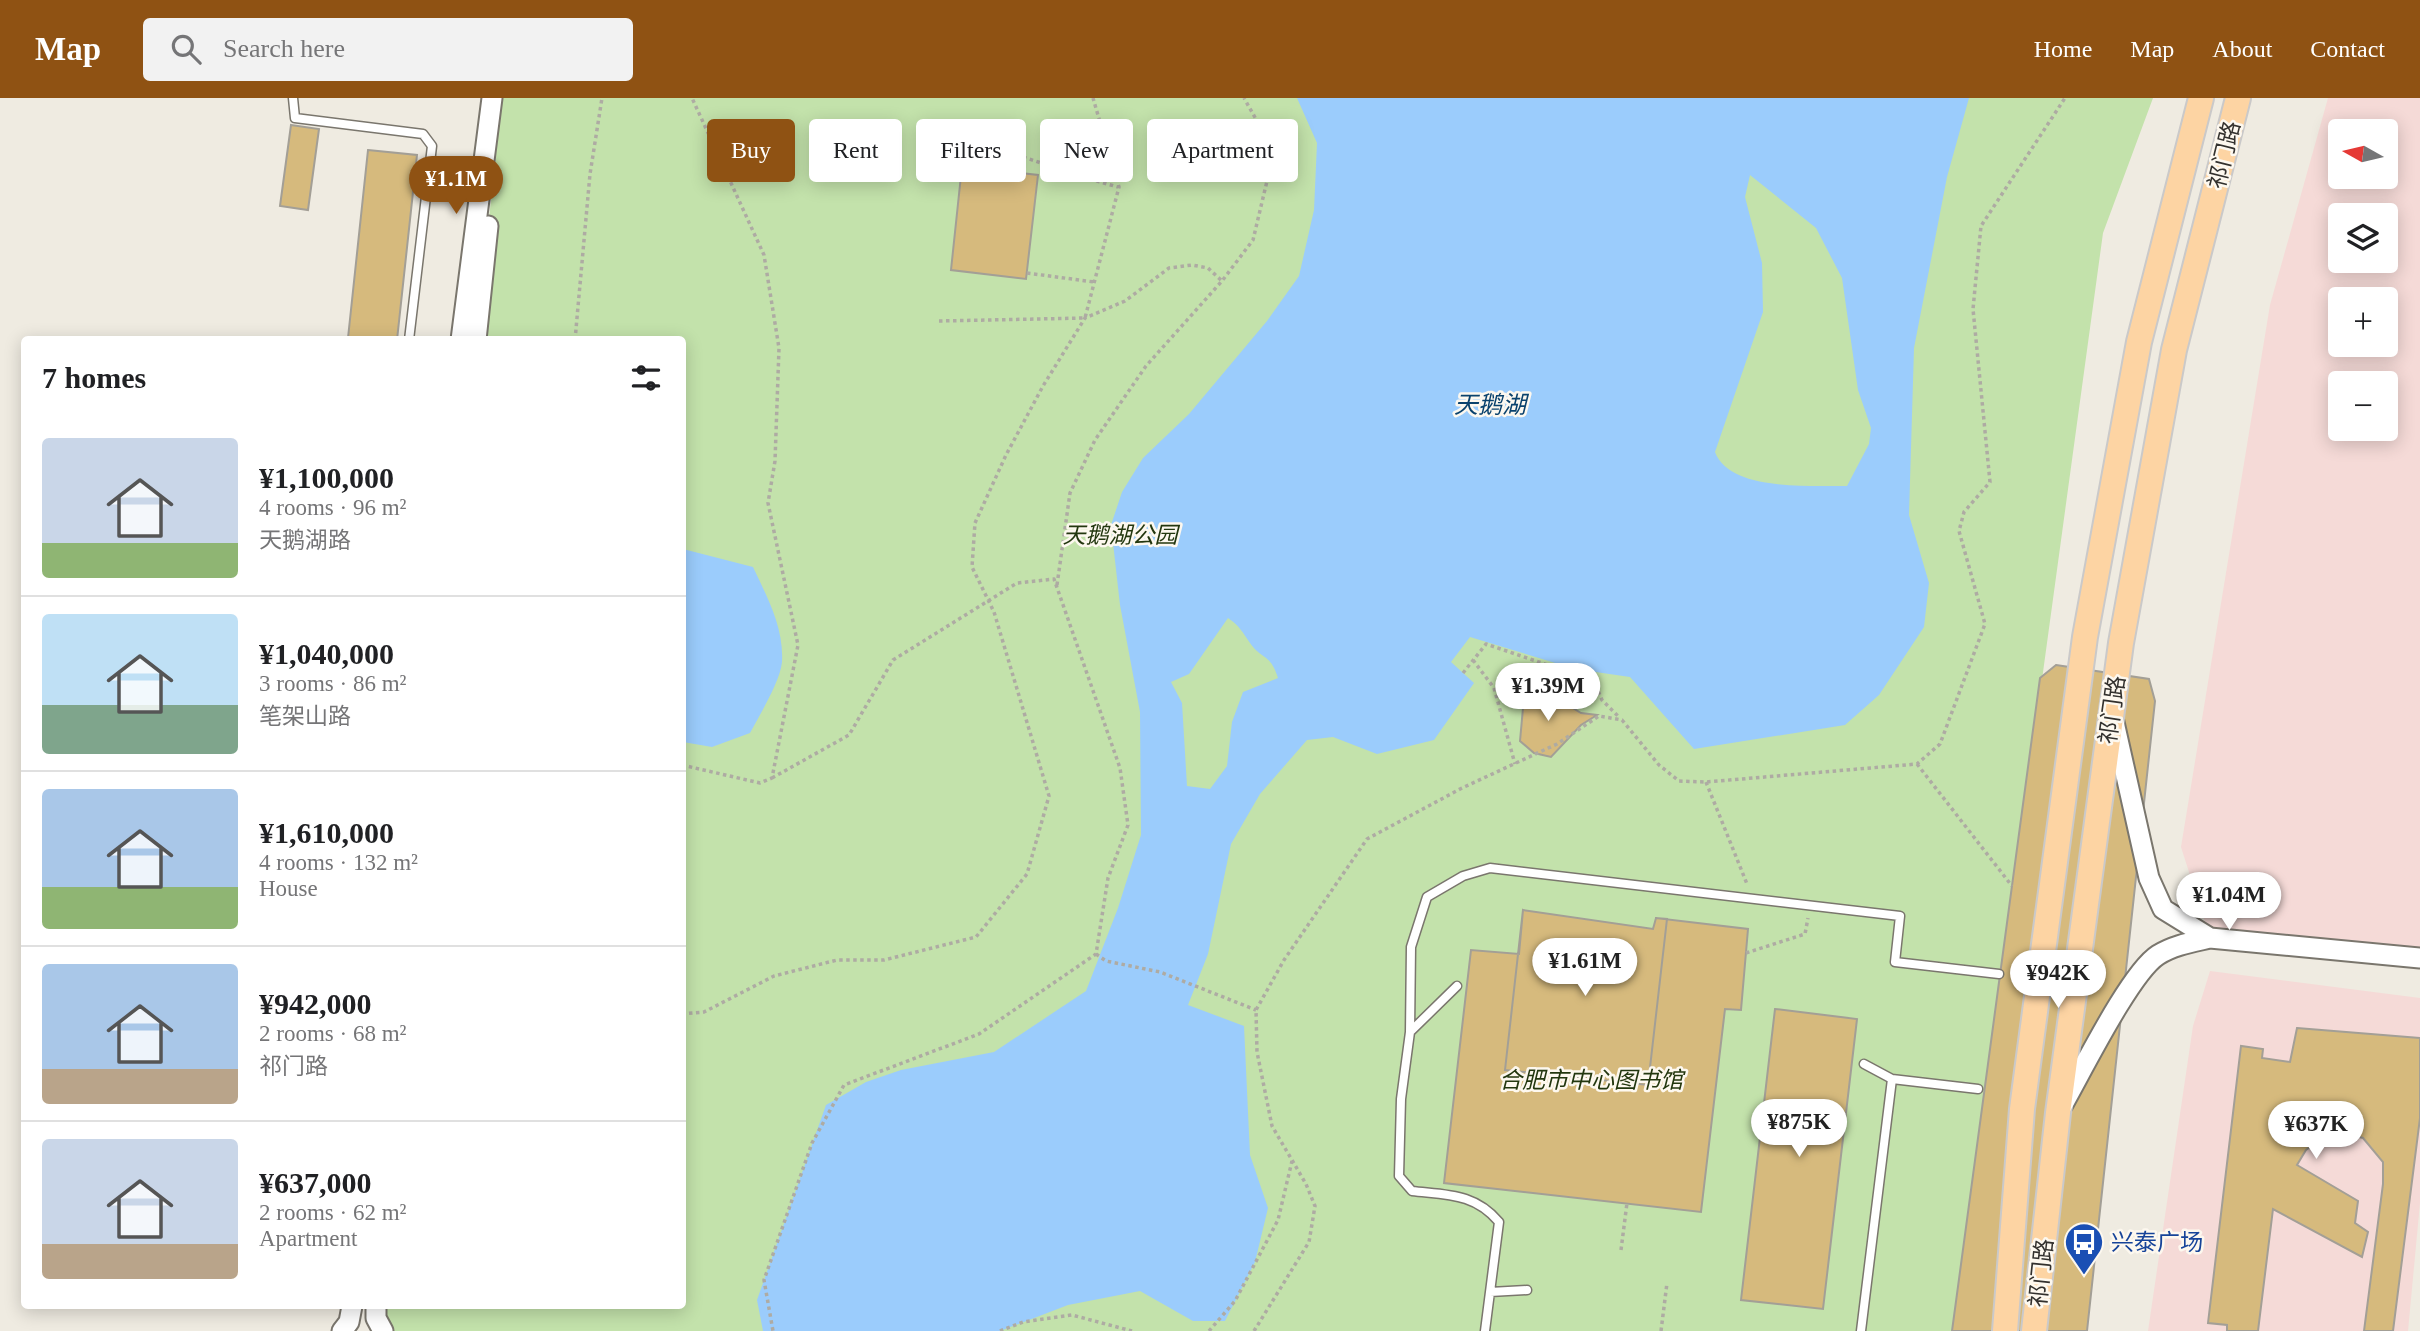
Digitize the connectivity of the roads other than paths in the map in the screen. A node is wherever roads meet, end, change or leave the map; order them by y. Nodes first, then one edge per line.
1 (293, 98) edge
2 (492, 98) edge
3 (502, 98) edge
4 (2201, 98) edge
5 (2238, 98) edge
6 (409, 336) edge
7 (462, 336) edge
8 (476, 336) edge
9 (2111, 710) junction
10 (2210, 938) junction
11 (2420, 958) edge
12 (1999, 974) dead end
13 (1457, 986) dead end
14 (1410, 1032) junction
15 (1864, 1064) dead end
16 (1892, 1079) junction
17 (1978, 1089) dead end
18 (2058, 1113) junction
19 (1527, 1290) dead end
20 (1490, 1292) junction
21 (351, 1309) edge
22 (376, 1309) edge
23 (342, 1331) edge
24 (383, 1331) edge
25 (1485, 1331) edge
26 (1861, 1331) edge
27 (2005, 1331) edge
28 (2035, 1331) edge

1 - 6 lane
2 - 7 street
3 - 8 street
4 - 27 main road, 祁门路
5 - 9 main road, 祁门路
9 - 10 street
9 - 18 main road, 祁门路
10 - 11 street
10 - 18 street
12 - 14 lane
13 - 14 lane
14 - 20 lane
15 - 16 lane
16 - 17 lane
16 - 26 lane
18 - 28 main road, 祁门路
19 - 20 lane
20 - 25 lane
21 - 23 street
22 - 24 street

